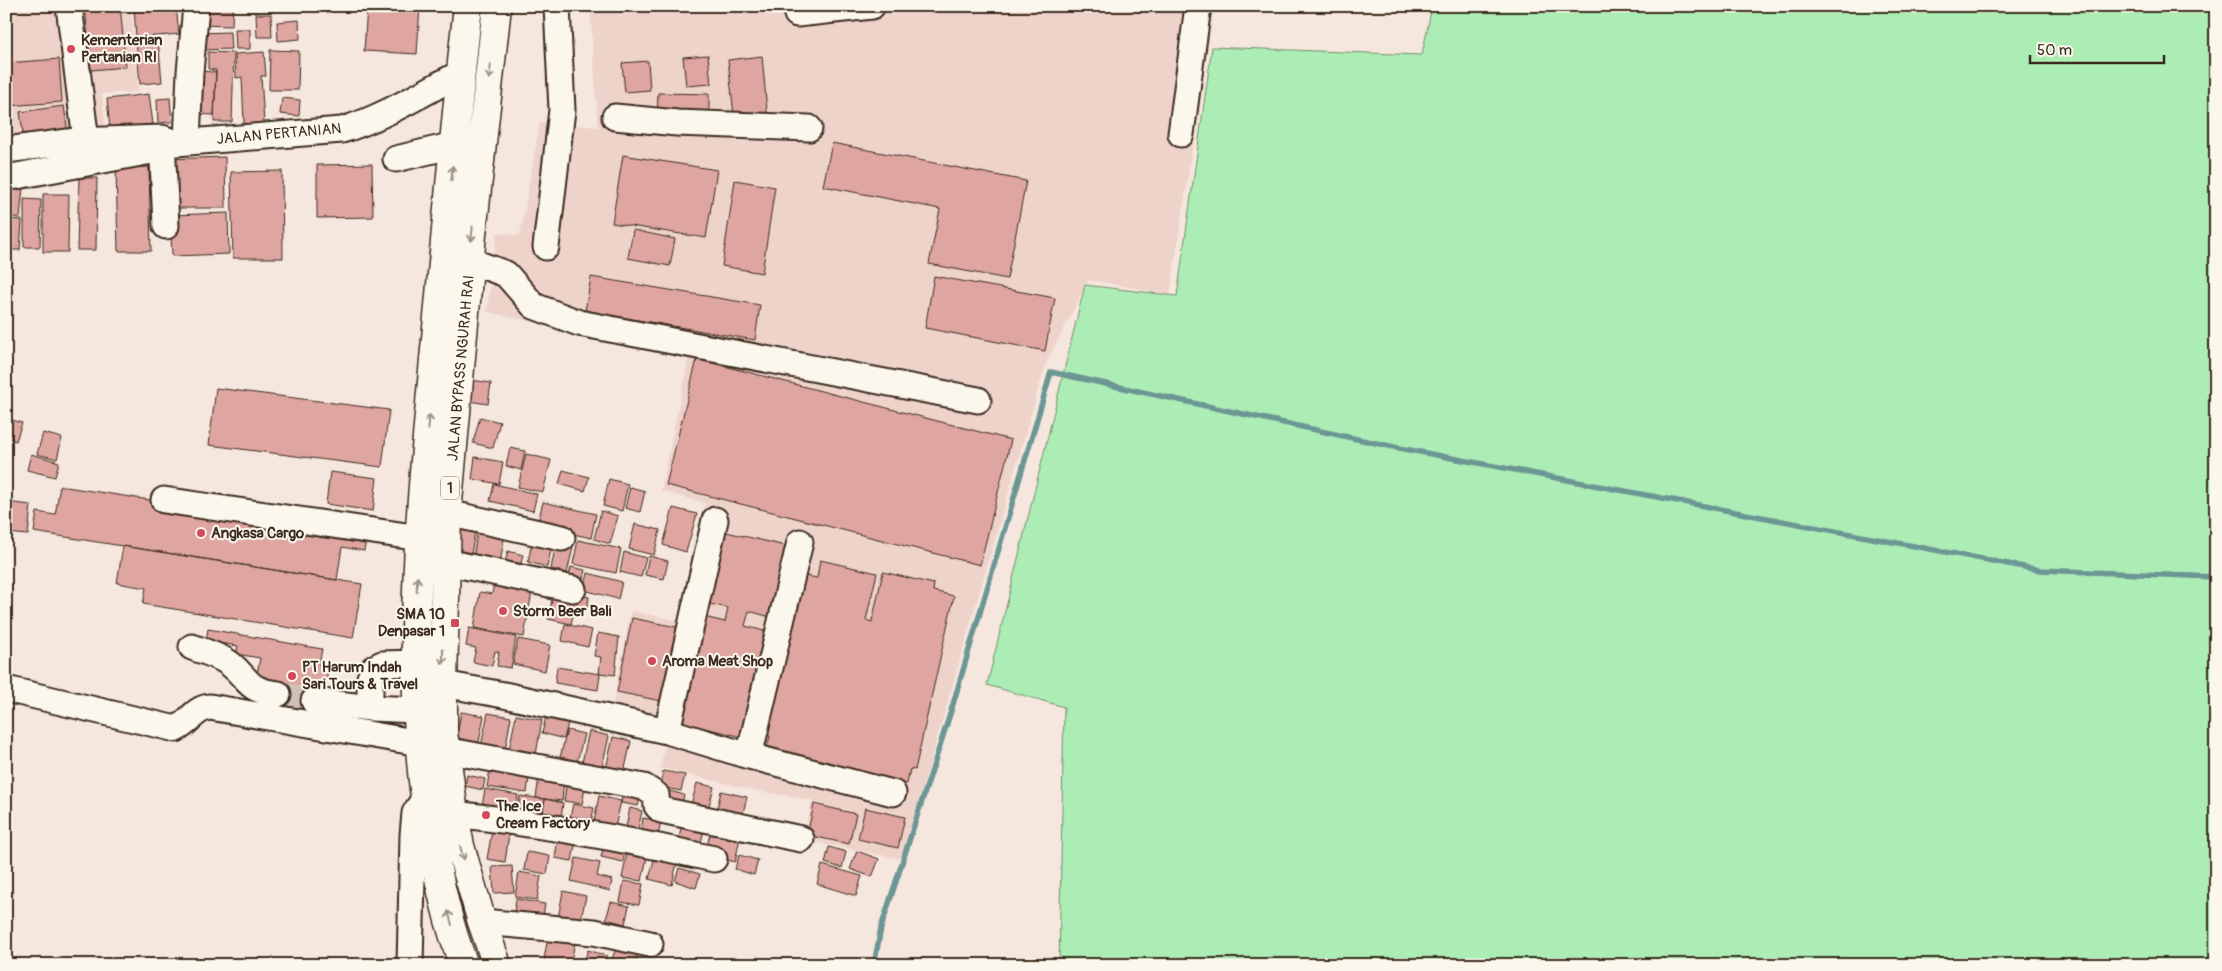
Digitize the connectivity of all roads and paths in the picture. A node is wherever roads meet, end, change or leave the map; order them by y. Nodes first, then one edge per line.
1 (69, 6) edge
2 (196, 6) edge
3 (468, 6) edge
4 (497, 6) edge
5 (557, 6) edge
6 (872, 6) edge
7 (1198, 6) edge
8 (797, 14) dead end
9 (464, 38) junction
10 (493, 41) junction
11 (460, 73) junction
12 (615, 117) dead end
13 (810, 128) dead end
14 (1181, 134) dead end
15 (86, 141) junction
16 (172, 143) junction
17 (454, 145) junction
18 (6, 150) edge
19 (396, 159) dead end
20 (6, 178) edge
21 (166, 226) dead end
22 (546, 247) dead end
23 (470, 261) junction
24 (978, 400) dead end
25 (164, 500) dead end
26 (447, 513) junction
27 (715, 520) dead end
28 (420, 538) junction
29 (562, 538) dead end
30 (800, 542) dead end
31 (446, 562) junction
32 (573, 589) dead end
33 (192, 647) dead end
34 (416, 663) junction
35 (443, 684) junction
36 (6, 689) edge
37 (278, 694) tunnel mouth
38 (314, 701) tunnel mouth
39 (370, 708) junction
40 (416, 710) junction
41 (667, 731) junction
42 (432, 747) junction
43 (749, 756) junction
44 (893, 793) dead end
45 (424, 799) junction
46 (454, 814) junction
47 (801, 839) dead end
48 (714, 859) dead end
49 (482, 922) junction
50 (650, 944) dead end
51 (410, 965) edge
52 (464, 965) edge
53 (497, 965) edge

1 - 15 street
2 - 16 street
3 - 9 highway, JALAN BYPASS NGURAH RAI / 1
4 - 10 highway, JALAN BYPASS NGURAH RAI / 1
5 - 22 street
6 - 8 street
7 - 14 street
9 - 10 highway
9 - 11 highway, JALAN BYPASS NGURAH RAI / 1
10 -> 23 highway, JALAN BYPASS NGURAH RAI / 1
11 - 16 street, JALAN PERTANIAN
11 - 17 highway, JALAN BYPASS NGURAH RAI / 1
12 - 13 street
15 - 16 street, JALAN PERTANIAN
15 - 18 street, JALAN PERTANIAN
16 - 20 street
16 - 21 street
17 - 19 street
28 -> 17 highway, JALAN BYPASS NGURAH RAI / 1
23 - 24 street
23 - 26 highway, JALAN BYPASS NGURAH RAI / 1
25 - 28 street
26 - 29 street
26 - 31 highway, JALAN BYPASS NGURAH RAI / 1
27 - 41 street
34 -> 28 highway, JALAN BYPASS NGURAH RAI / 1
30 - 43 street
31 - 32 street
31 -> 35 highway, JALAN BYPASS NGURAH RAI / 1
33 - 37 street
34 - 39 street
34 - 40 highway, JALAN BYPASS NGURAH RAI / 1
35 - 41 street
35 - 42 highway, JALAN BYPASS NGURAH RAI / 1
36 - 42 street
38 - 39 street
39 - 40 street
40 - 42 highway, JALAN BYPASS NGURAH RAI / 1
41 - 43 street
42 - 45 highway, JALAN BYPASS NGURAH RAI / 1
42 - 46 highway, JALAN BYPASS NGURAH RAI / 1
42 - 47 street
43 - 44 street
45 - 51 street
52 -> 45 highway, JALAN BYPASS NGURAH RAI / 1
46 - 48 street
46 -> 49 highway, JALAN BYPASS NGURAH RAI / 1
49 - 50 street
49 - 53 highway, JALAN BYPASS NGURAH RAI / 1

